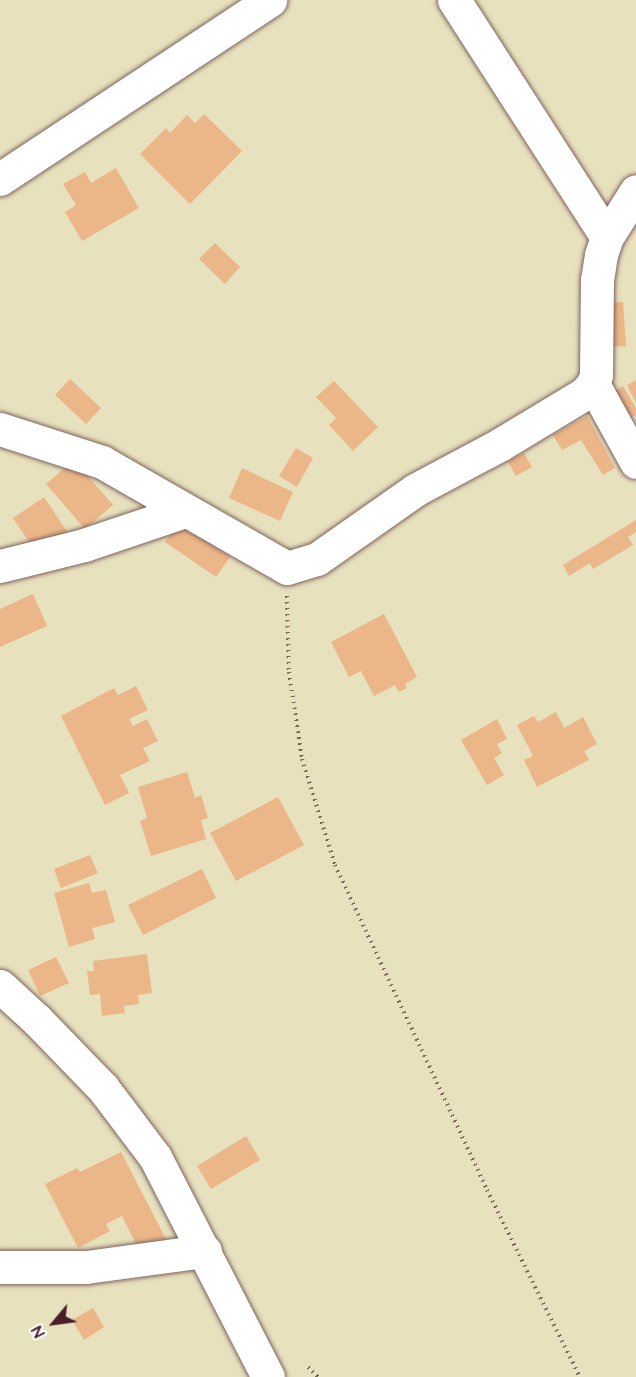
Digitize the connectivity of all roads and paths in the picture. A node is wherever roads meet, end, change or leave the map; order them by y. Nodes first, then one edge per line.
1 (270, 0) edge
2 (454, 0) edge
3 (0, 179) edge
4 (636, 191) edge
5 (607, 237) junction
6 (593, 384) junction
7 (0, 429) edge
8 (636, 462) edge
9 (185, 511) junction
10 (0, 566) edge
11 (287, 568) junction
12 (0, 986) edge
13 (205, 1251) junction
14 (0, 1268) edge
15 (308, 1367) dead end
16 (268, 1377) edge
17 (318, 1377) edge
18 (580, 1377) edge

1 - 3 street
2 - 5 street
4 - 5 street
5 - 6 street
6 - 8 street
6 - 11 street
7 - 9 street
9 - 10 street
9 - 11 street
11 - 18 path
12 - 13 street
13 - 14 street
13 - 16 street
15 - 17 path

